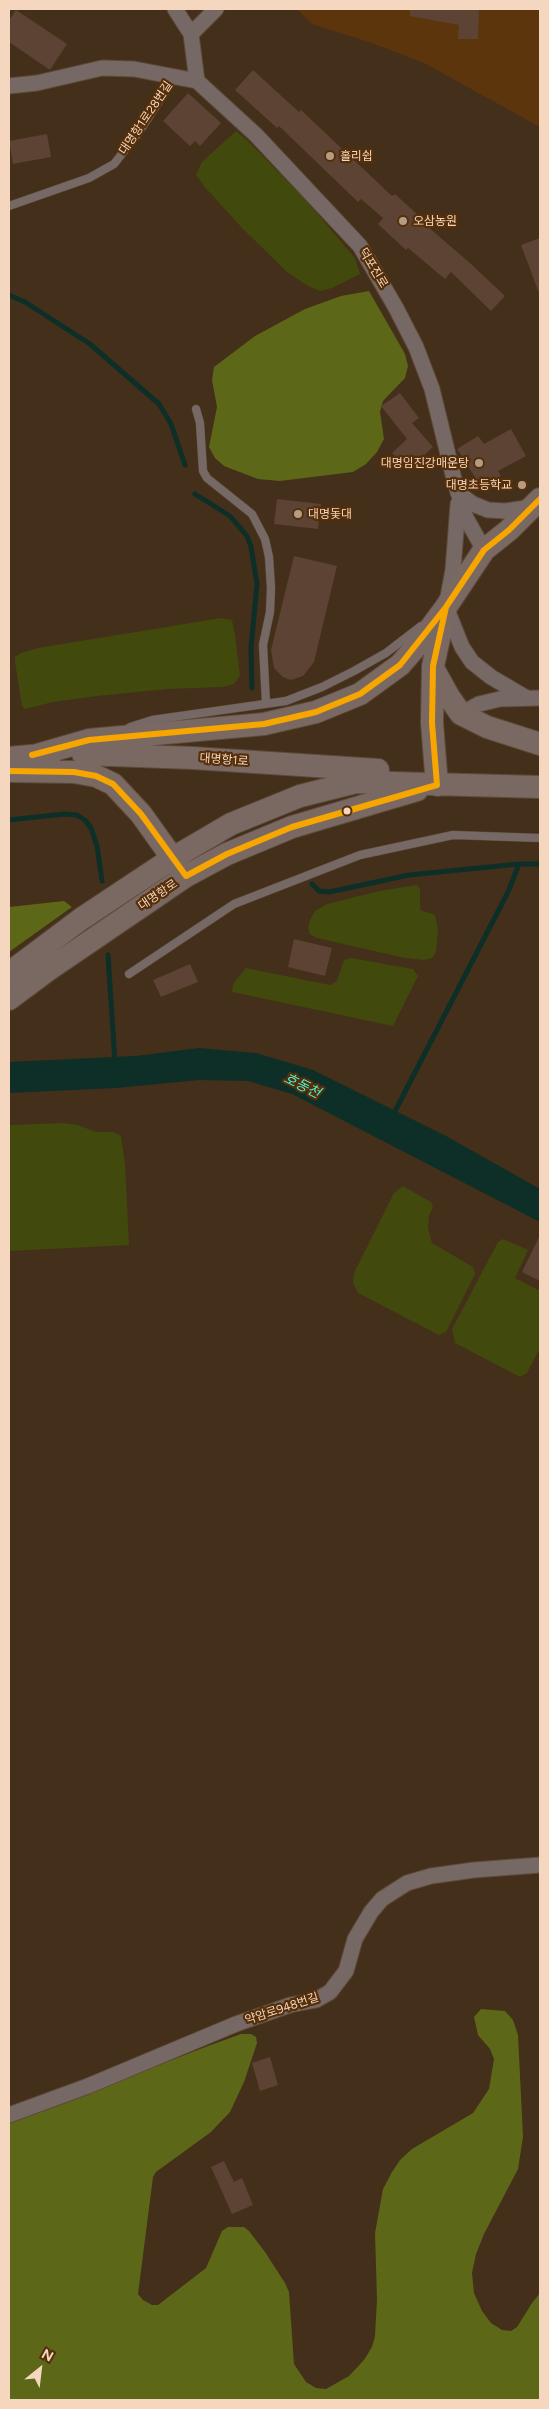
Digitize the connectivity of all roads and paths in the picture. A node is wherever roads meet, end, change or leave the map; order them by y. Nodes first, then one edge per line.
1 (175, 9) edge
2 (216, 9) edge
3 (191, 34) junction
4 (175, 77) junction
5 (197, 81) junction
6 (9, 86) edge
7 (9, 206) edge
8 (196, 409) dead end
9 (458, 493) junction
10 (536, 503) edge
11 (484, 550) junction
12 (446, 607) junction
13 (432, 666) junction
14 (533, 698) edge
15 (266, 703) junction
16 (461, 714) junction
17 (89, 740) junction
18 (540, 744) edge
19 (37, 755) junction
20 (9, 758) edge
21 (9, 771) edge
22 (437, 785) junction
23 (540, 787) edge
24 (540, 838) edge
25 (179, 867) junction
26 (9, 973) edge
27 (129, 974) dead end
28 (9, 999) edge
29 (540, 1865) edge
30 (9, 2115) edge

1 - 3 street
2 - 3 street
3 - 5 street
4 - 5 street, 대명항1로28번길
4 - 6 street, 대명항1로28번길
4 - 7 lane, 대명항1로28번길
5 - 9 street, 덕포진로
8 - 15 lane
9 - 10 street
9 - 11 street, 덕포진로
9 - 12 street
10 - 11 street
11 - 12 street
12 - 13 street
12 - 14 street
12 - 15 lane
12 - 17 street
13 - 16 street
13 - 22 street
14 - 16 street
15 - 17 lane
16 - 18 street
17 - 19 street
19 - 20 street, 대명항1로
19 - 22 street, 대명항1로
21 - 25 street
22 - 23 street, 대명항로
22 - 25 street, 대명항로
24 - 27 lane
25 - 26 street, 대명항로
25 - 28 street, 대명항로
29 - 30 street, 약암로948번길

